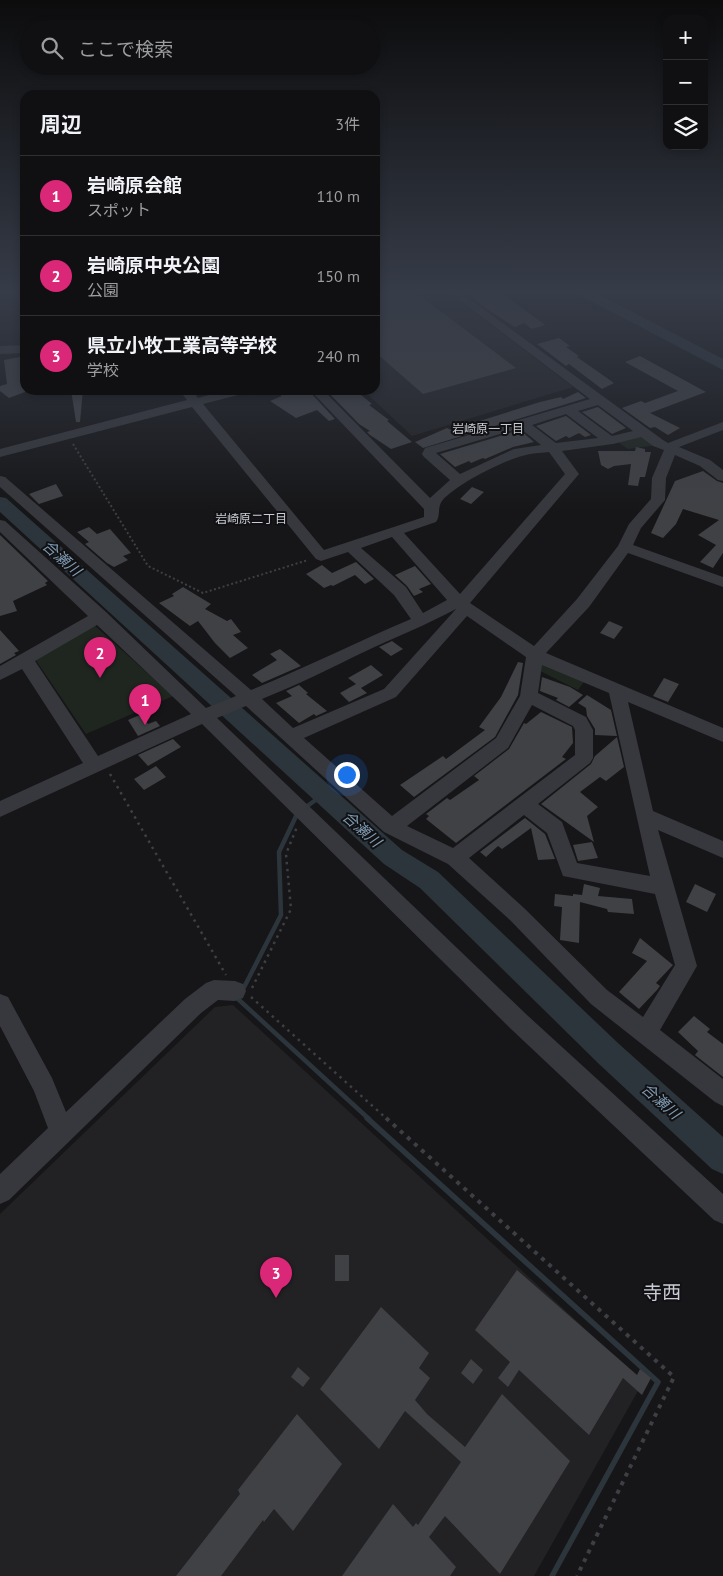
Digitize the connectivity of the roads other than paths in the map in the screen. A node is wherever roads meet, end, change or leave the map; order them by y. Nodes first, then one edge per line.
1 (553, 366) edge
2 (190, 395) edge
3 (223, 395) edge
4 (321, 395) edge
5 (600, 400) junction
6 (196, 402) junction
7 (569, 410) junction
8 (523, 424) junction
9 (723, 426) edge
10 (644, 432) junction
11 (609, 440) junction
12 (552, 447) junction
13 (672, 448) junction
14 (0, 453) edge
15 (723, 477) edge
16 (0, 480) edge
17 (458, 480) junction
18 (431, 508) junction
19 (0, 524) edge
20 (395, 532) junction
21 (350, 547) junction
22 (624, 548) junction
23 (723, 582) edge
24 (460, 605) junction
25 (100, 616) junction
26 (421, 621) junction
27 (535, 654) junction
28 (24, 660) junction
29 (0, 674) edge
30 (617, 690) junction
31 (529, 696) junction
32 (244, 699) junction
33 (204, 716) junction
34 (723, 735) edge
35 (291, 736) junction
36 (98, 763) junction
37 (524, 804) junction
38 (0, 809) edge
39 (645, 816) junction
40 (391, 827) junction
41 (723, 850) edge
42 (455, 858) junction
43 (663, 887) junction
44 (235, 991) road end
45 (0, 1004) edge
46 (645, 1034) junction
47 (723, 1094) edge
48 (61, 1130) junction
49 (0, 1190) edge
50 (723, 1211) edge

1 - 5 street
2 - 6 street
3 - 6 street
4 - 18 street
5 - 7 street
5 - 10 street
6 - 14 street
6 - 21 street
7 - 8 street
7 - 11 street
8 - 12 street
8 - 17 street
9 - 13 street
10 - 11 street
10 - 13 street
11 - 12 street
12 - 17 street
12 - 24 street
13 - 15 street
13 - 22 street
16 - 32 street
17 - 18 street
18 - 20 street
19 - 25 street
20 - 21 street
20 - 24 street
21 - 26 street
22 - 23 street
22 - 27 street
24 - 26 street
24 - 27 street
24 - 35 street
25 - 28 street
25 - 33 street
26 - 32 street
27 - 30 street
27 - 31 street
28 - 29 street
28 - 36 street
30 - 34 street
30 - 39 street
31 - 37 street
31 - 40 street
32 - 33 street
32 - 35 street
33 - 36 street
33 - 50 street
35 - 40 street
36 - 38 street
37 - 42 street
37 - 43 street
39 - 41 street
39 - 43 street
40 - 42 street
42 - 46 street
43 - 46 street
44 - 48 street
45 - 48 street
46 - 47 street
48 - 49 street

